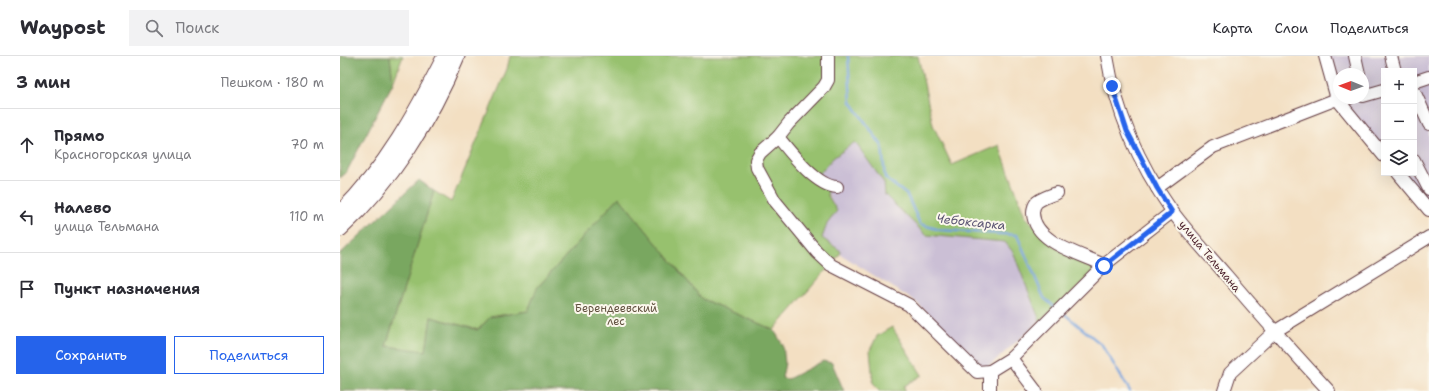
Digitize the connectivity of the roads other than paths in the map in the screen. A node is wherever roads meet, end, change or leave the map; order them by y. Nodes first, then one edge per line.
1 (445, 56) edge
2 (457, 56) edge
3 (828, 56) edge
4 (1108, 56) edge
5 (1325, 56) edge
6 (1355, 56) edge
7 (1391, 56) edge
8 (1358, 68) edge
9 (1394, 68) edge
10 (1429, 77) edge
11 (1417, 81) edge
12 (1333, 85) edge
13 (1381, 91) edge
14 (1369, 93) edge
15 (1417, 98) edge
16 (1333, 102) edge
17 (1340, 104) edge
18 (1429, 124) edge
19 (778, 137) junction
20 (1381, 152) edge
21 (1417, 166) edge
22 (1401, 176) edge
23 (837, 187) dead end
24 (1157, 188) junction
25 (1429, 189) edge
26 (1057, 193) dead end
27 (1429, 210) edge
28 (340, 212) edge
29 (1172, 212) junction
30 (340, 229) edge
31 (1429, 237) edge
32 (1104, 266) junction
33 (1274, 332) junction
34 (1011, 358) junction
35 (990, 371) junction
36 (990, 391) edge
37 (1036, 391) edge
38 (1224, 391) edge
39 (1329, 391) edge

1 - 28 main road
2 - 30 main road
3 - 19 street
4 - 24 street, улица Тельмана
5 - 12 street
6 - 8 street
7 - 9 street
10 - 11 street
13 - 14 street
15 - 18 street
16 - 24 street
17 - 20 street
19 - 23 street
19 - 35 street
21 - 25 street
22 - 27 street
24 - 29 street, улица Тельмана
26 - 32 street
29 - 32 street
29 - 33 street, улица Тельмана
31 - 33 street
32 - 34 street
33 - 38 street
33 - 39 street, улица Тельмана
34 - 35 street
34 - 37 street
35 - 36 street

